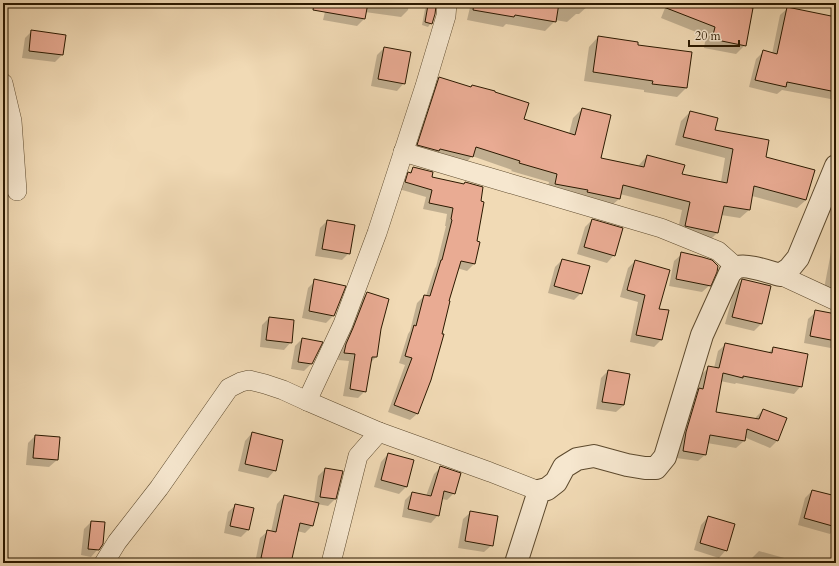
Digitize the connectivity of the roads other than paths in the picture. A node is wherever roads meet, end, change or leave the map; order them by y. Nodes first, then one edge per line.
1 (447, 3) edge
2 (3, 83) edge
3 (8, 122) edge
4 (404, 152) junction
5 (836, 166) edge
6 (17, 192) dead end
7 (736, 267) junction
8 (780, 275) junction
9 (836, 301) edge
10 (308, 401) junction
11 (379, 432) junction
12 (539, 491) junction
13 (104, 563) edge
14 (331, 563) edge
15 (516, 563) edge

1 - 4 street
2 - 3 street
3 - 6 street
4 - 7 street
4 - 10 street
5 - 8 street
7 - 8 street
7 - 12 street
8 - 9 street
10 - 11 street
10 - 13 street
11 - 12 street
11 - 14 street
12 - 15 street

